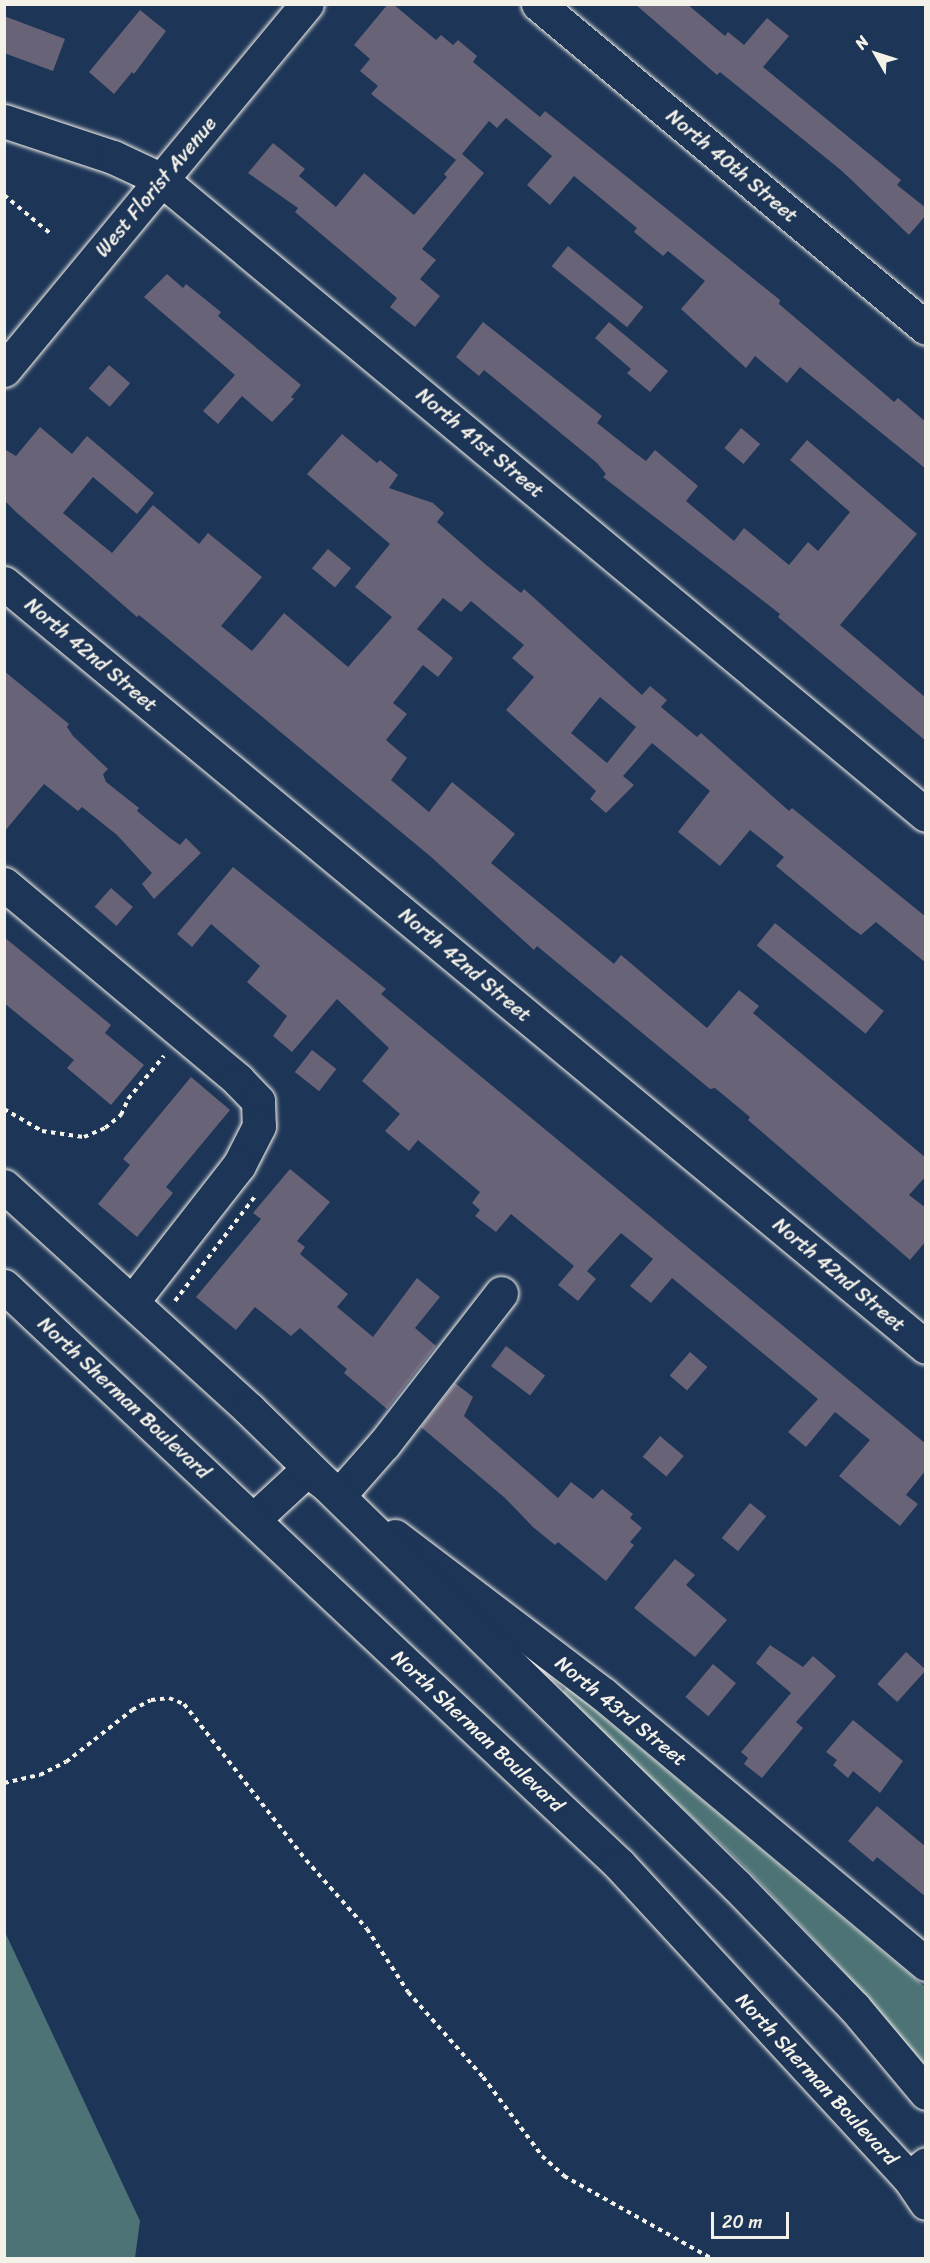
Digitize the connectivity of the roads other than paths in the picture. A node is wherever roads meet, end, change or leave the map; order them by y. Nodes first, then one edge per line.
1 (307, 4) edge
2 (538, 4) edge
3 (4, 121) edge
4 (162, 180) junction
5 (926, 328) edge
6 (4, 370) edge
7 (4, 583) edge
8 (926, 815) edge
9 (4, 884) edge
10 (4, 1186) edge
11 (4, 1286) edge
12 (501, 1293) dead end
13 (132, 1302) junction
14 (926, 1347) edge
15 (307, 1470) junction
16 (340, 1494) junction
17 (254, 1519) junction
18 (926, 1964) edge
19 (926, 2093) edge
20 (920, 2182) edge

1 - 4 street, West Florist Avenue
2 - 5 street, North 40th Street
3 - 4 street, North 41st Street
4 - 6 street, West Florist Avenue
4 - 8 street, North 41st Street
7 - 14 street, North 42nd Street
9 - 13 street
10 - 13 street
11 - 17 street, North Sherman Boulevard
12 - 16 street
13 - 15 street
15 - 16 street, North 43rd Street
15 - 17 street
15 - 19 street
16 - 18 street, North 43rd Street
17 - 20 street, North Sherman Boulevard

